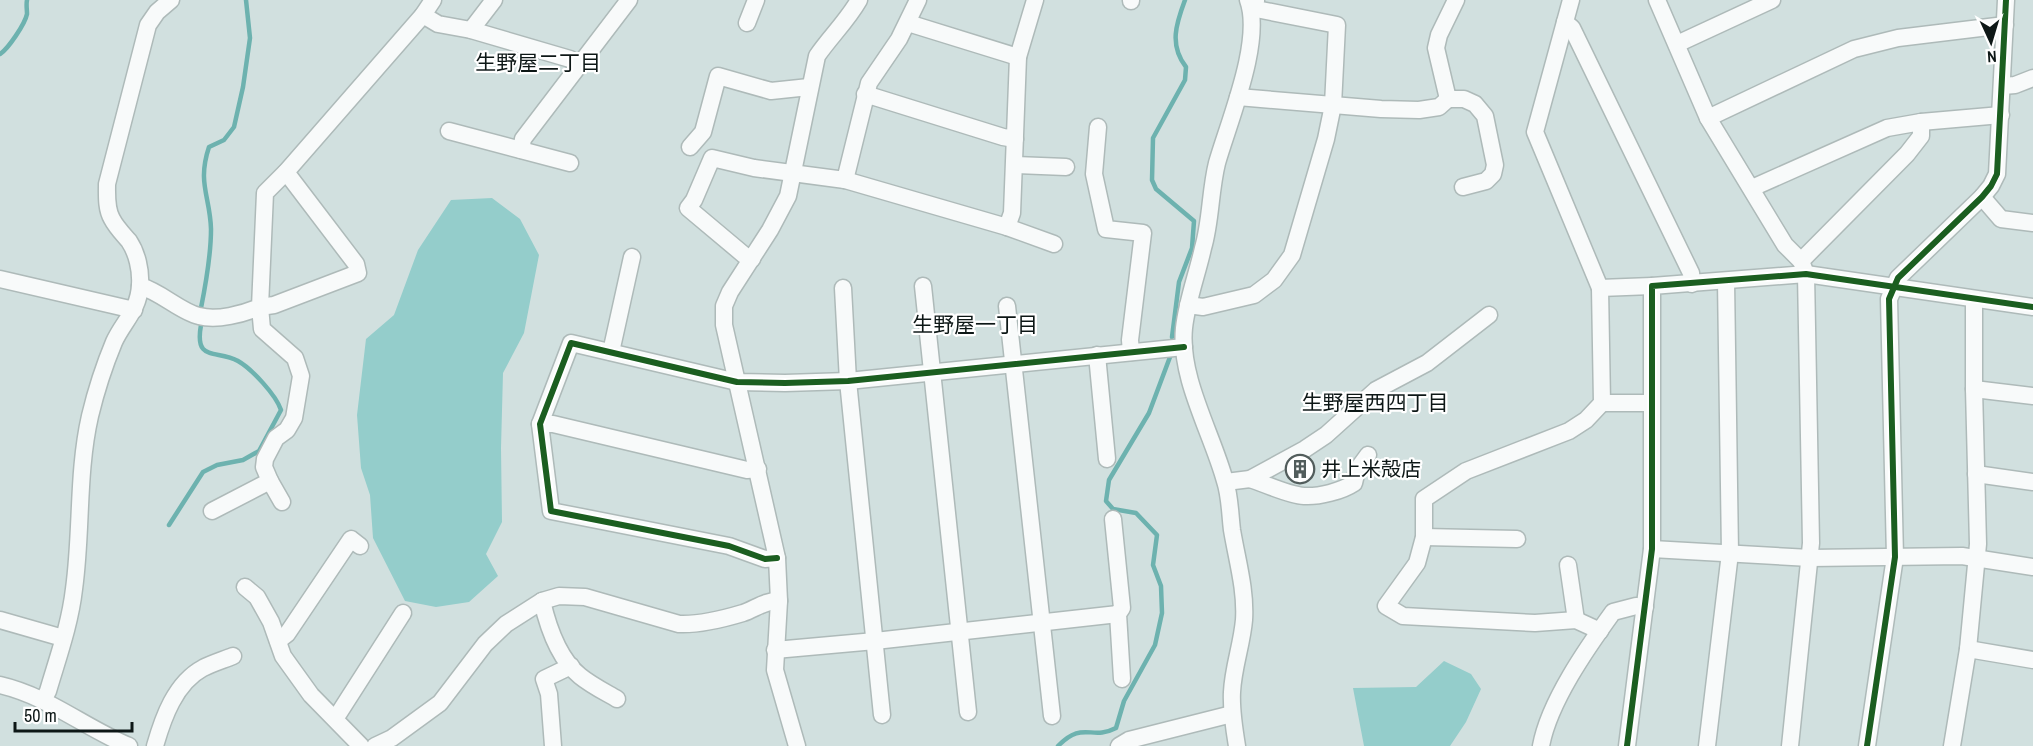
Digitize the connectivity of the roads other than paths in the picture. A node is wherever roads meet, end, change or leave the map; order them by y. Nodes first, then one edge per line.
1 (171, 0) edge
2 (433, 0) edge
3 (494, 0) edge
4 (630, 0) edge
5 (756, 0) edge
6 (859, 0) edge
7 (918, 0) edge
8 (1035, 0) edge
9 (1456, 0) edge
10 (1571, 0) edge
11 (1657, 0) edge
12 (1772, 0) edge
13 (2006, 0) edge
14 (1252, 3) edge
15 (423, 15) junction
16 (1565, 22) junction
17 (747, 23) dead end
18 (908, 23) junction
19 (2005, 25) junction
20 (471, 30) junction
21 (1677, 44) junction
22 (1018, 57) junction
23 (580, 66) junction
24 (2033, 78) edge
25 (2002, 86) junction
26 (809, 87) junction
27 (865, 94) junction
28 (1238, 97) junction
29 (1448, 99) junction
30 (1333, 105) junction
31 (2001, 115) junction
32 (1708, 118) junction
33 (1921, 122) junction
34 (1098, 127) dead end
35 (449, 131) dead end
36 (1015, 139) junction
37 (690, 147) dead end
38 (520, 150) junction
39 (570, 163) dead end
40 (1015, 165) junction
41 (1066, 167) dead end
42 (286, 172) junction
43 (794, 172) junction
44 (845, 180) junction
45 (1463, 187) dead end
46 (1752, 188) junction
47 (1982, 197) junction
48 (2033, 223) edge
49 (1007, 227) junction
50 (1054, 244) dead end
51 (632, 256) dead end
52 (752, 259) junction
53 (1803, 267) junction
54 (0, 279) edge
55 (1726, 281) junction
56 (1692, 284) junction
57 (140, 286) junction
58 (924, 286) dead end
59 (1652, 286) junction
60 (1893, 287) junction
61 (843, 288) dead end
62 (1600, 288) junction
63 (1974, 299) junction
64 (1188, 305) junction
65 (1007, 306) dead end
66 (260, 307) junction
67 (2033, 307) edge
68 (134, 310) junction
69 (1489, 315) dead end
70 (1184, 347) junction
71 (611, 352) junction
72 (1131, 352) junction
73 (1097, 355) junction
74 (1014, 364) junction
75 (934, 372) junction
76 (848, 381) junction
77 (736, 382) junction
78 (1974, 389) junction
79 (2033, 396) edge
80 (1602, 403) junction
81 (1651, 403) junction
82 (540, 424) junction
83 (1368, 455) dead end
84 (1107, 459) dead end
85 (758, 469) junction
86 (1976, 474) junction
87 (1250, 479) junction
88 (270, 481) junction
89 (1226, 482) junction
90 (2033, 482) edge
91 (282, 502) dead end
92 (212, 511) dead end
93 (1113, 519) dead end
94 (1425, 537) junction
95 (1517, 539) dead end
96 (360, 546) dead end
97 (1652, 549) junction
98 (1730, 554) junction
99 (1894, 557) junction
100 (777, 558) junction
101 (1810, 558) junction
102 (1977, 558) junction
103 (1568, 565) dead end
104 (2033, 567) edge
105 (245, 587) dead end
106 (542, 601) junction
107 (779, 601) junction
108 (1645, 607) junction
109 (403, 613) dead end
110 (1118, 614) junction
111 (0, 620) edge
112 (1576, 620) junction
113 (1042, 623) junction
114 (1600, 631) junction
115 (960, 632) junction
116 (63, 638) junction
117 (278, 641) junction
118 (875, 642) junction
119 (1968, 649) junction
120 (775, 650) junction
121 (233, 656) dead end
122 (2033, 660) edge
123 (571, 666) junction
124 (1122, 680) dead end
125 (0, 685) edge
126 (44, 699) junction
127 (617, 699) dead end
128 (968, 712) dead end
129 (1232, 714) junction
130 (882, 715) dead end
131 (1052, 716) dead end
132 (334, 717) junction
133 (110, 742) edge
134 (129, 746) edge
135 (155, 746) edge
136 (361, 746) edge
137 (375, 746) edge
138 (553, 746) edge
139 (797, 746) edge
140 (1119, 746) edge
141 (1237, 746) edge
142 (1541, 746) edge
143 (1627, 746) edge
144 (1707, 746) edge
145 (1790, 746) edge
146 (1868, 746) edge
147 (1952, 746) edge

1 - 57 street
2 - 15 street
3 - 20 street
4 - 23 street
5 - 17 street
6 - 26 street
7 - 18 street
8 - 22 street
9 - 29 street
10 - 16 street
11 - 21 street
12 - 21 street
13 - 19 street
14 - 28 street
14 - 30 street
15 - 20 street
15 - 42 street
16 - 56 street
16 - 62 street
18 - 22 street
18 - 27 street
19 - 25 street
19 - 32 street
20 - 23 street
21 - 32 street
22 - 36 street
23 - 38 street
24 - 25 street
25 - 31 street
26 - 37 street
26 - 43 street
27 - 36 street
27 - 44 street
28 - 30 street
28 - 64 street
29 - 30 street
29 - 45 street
30 - 64 street
31 - 33 street
31 - 47 street
32 - 46 street
33 - 46 street
33 - 53 street
34 - 72 street
35 - 38 street
36 - 40 street
38 - 39 street
40 - 41 street
40 - 49 street
42 - 66 street
42 - 66 street
43 - 44 street
43 - 52 street
43 - 52 street
44 - 49 street
46 - 53 street
47 - 48 street
47 - 60 street
49 - 50 street
51 - 71 street
52 - 77 street
53 - 55 street
53 - 60 street
53 - 101 street
54 - 68 street
55 - 56 street
55 - 98 street
56 - 59 street
57 - 66 street
57 - 68 street
58 - 75 street
59 - 62 street
59 - 81 street
60 - 63 street
60 - 99 street
61 - 76 street
62 - 80 street
63 - 67 street
63 - 78 street
64 - 70 street
65 - 74 street
66 - 88 street
68 - 116 street
69 - 87 street
70 - 72 street
70 - 89 street
71 - 77 street
71 - 82 street
72 - 73 street
73 - 74 street
73 - 84 street
74 - 75 street
74 - 113 street
75 - 76 street
75 - 115 street
76 - 77 street
76 - 118 street
77 - 85 street
78 - 79 street
78 - 86 street
80 - 81 street
80 - 94 street
81 - 97 street
82 - 85 street
82 - 100 street
83 - 87 street
85 - 100 street
86 - 90 street
86 - 102 street
87 - 89 street
88 - 91 street
88 - 92 street
89 - 129 street
93 - 110 street
94 - 95 street
94 - 112 street
96 - 117 street
97 - 98 street
97 - 108 street
98 - 101 street
98 - 144 street
99 - 101 street
99 - 102 street
99 - 146 street
100 - 107 street
101 - 145 street
102 - 104 street
102 - 119 street
103 - 112 street
105 - 117 street
106 - 107 street
106 - 123 street
106 - 137 street
107 - 120 street
108 - 114 street
108 - 143 street
109 - 132 street
110 - 113 street
110 - 124 street
111 - 116 street
112 - 114 street
113 - 115 street
113 - 131 street
114 - 142 street
115 - 118 street
115 - 128 street
116 - 126 street
117 - 132 street
118 - 120 street
118 - 130 street
119 - 122 street
119 - 147 street
120 - 139 street
121 - 135 street
123 - 127 street
123 - 138 street
125 - 126 street
126 - 133 street
129 - 140 street
129 - 141 street
132 - 136 street
133 - 134 street

